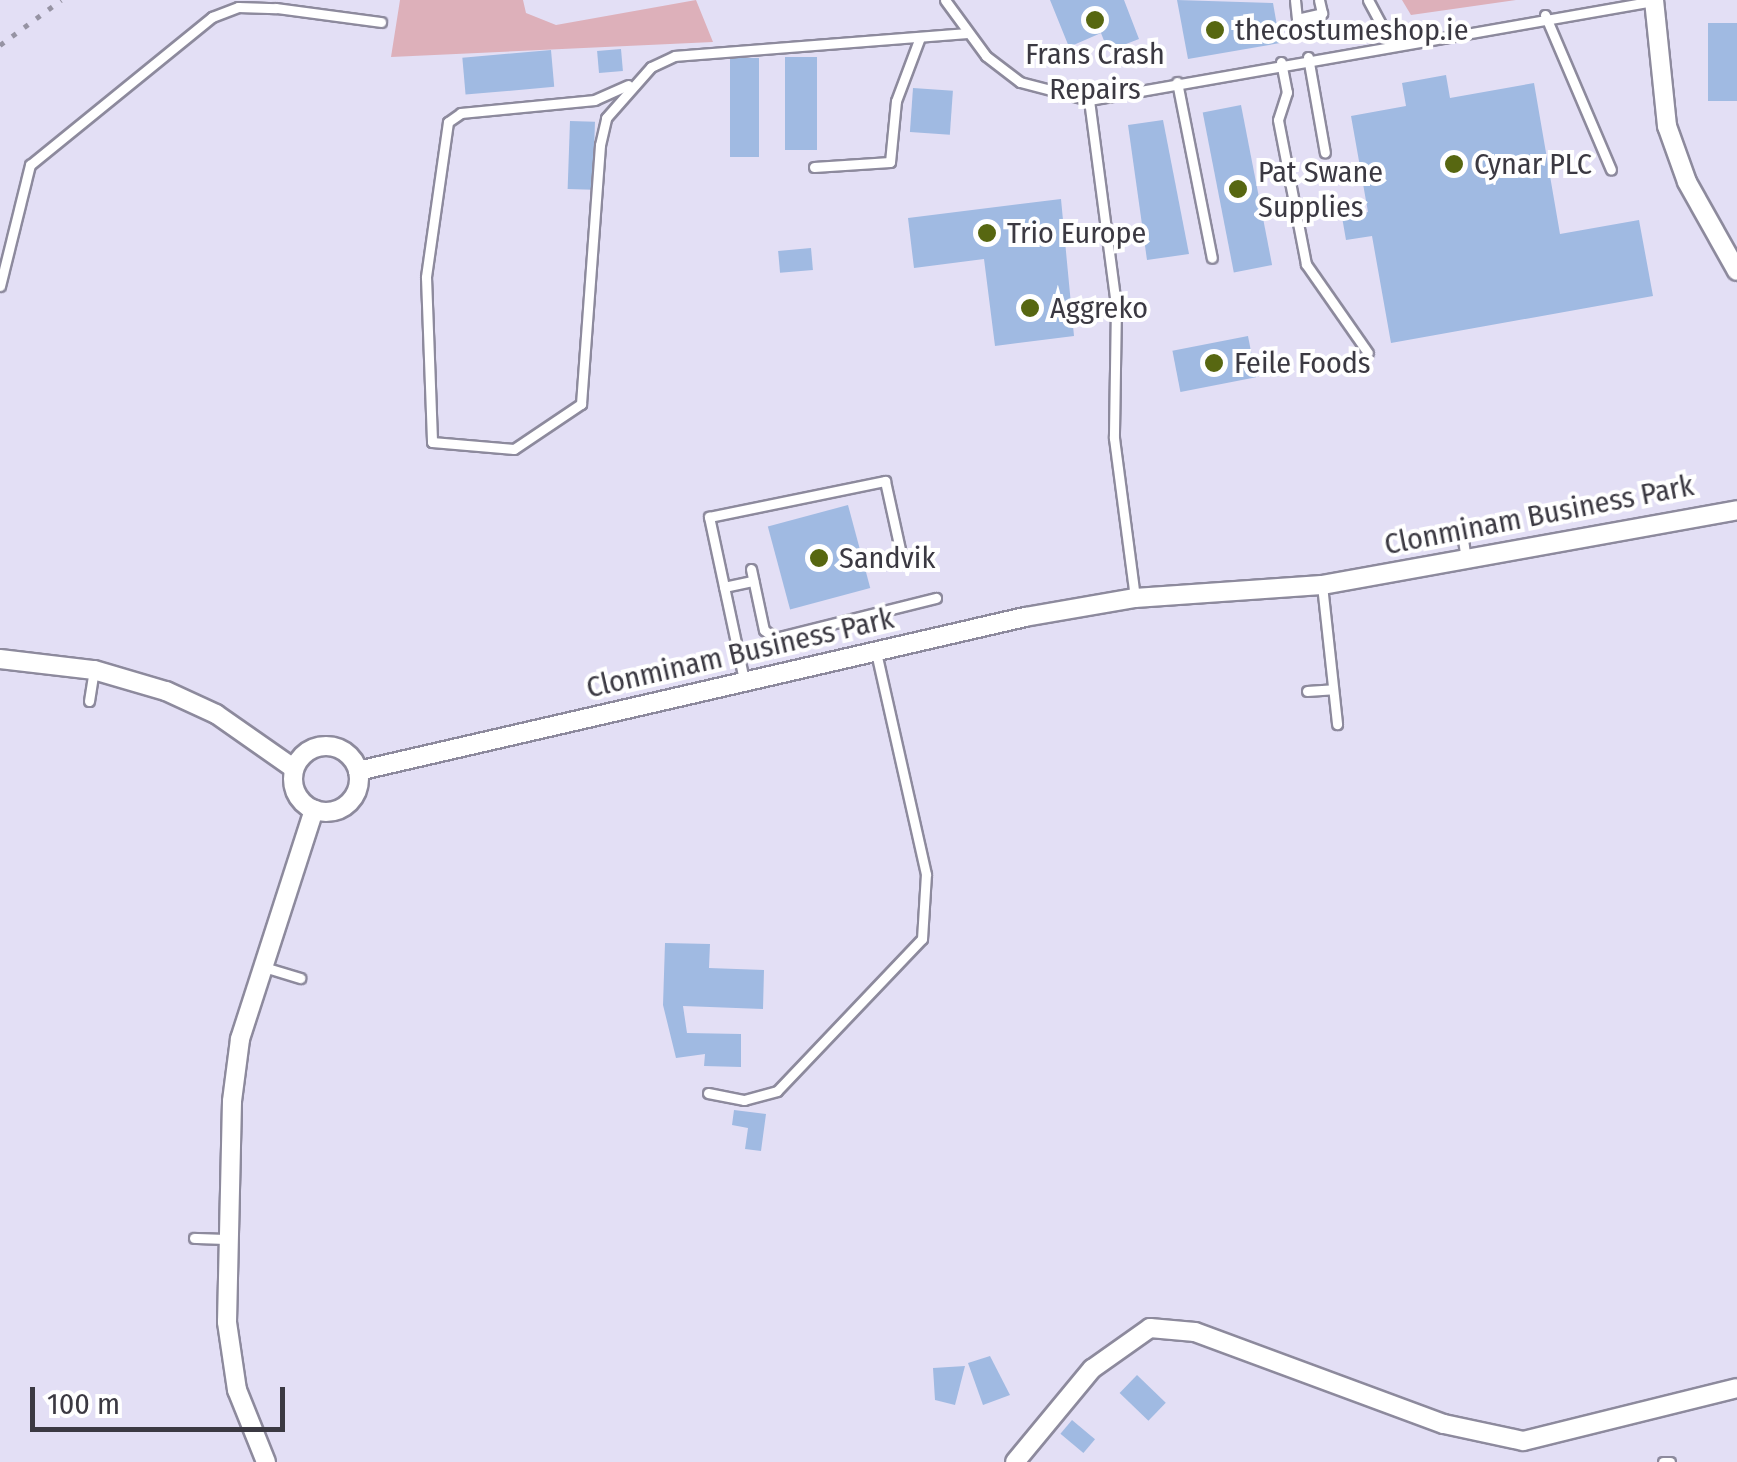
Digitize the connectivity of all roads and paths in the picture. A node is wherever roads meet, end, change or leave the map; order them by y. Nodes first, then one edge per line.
1 (945, 0) edge
2 (1294, 0) edge
3 (1319, 0) edge
4 (1368, 0) edge
5 (1654, 0) edge
6 (1545, 15) junction
7 (381, 22) dead end
8 (966, 33) junction
9 (920, 37) junction
10 (1390, 41) junction
11 (1308, 57) junction
12 (1281, 62) junction
13 (1177, 82) junction
14 (628, 85) junction
15 (1088, 100) junction
16 (1326, 153) dead end
17 (814, 167) dead end
18 (1611, 170) dead end
19 (1212, 258) dead end
20 (1737, 271) edge
21 (0, 286) edge
22 (1368, 353) dead end
23 (1737, 497) edge
24 (1714, 508) junction
25 (1737, 510) edge
26 (1462, 532) dead end
27 (902, 558) dead end
28 (1466, 559) junction
29 (1322, 584) junction
30 (724, 587) junction
31 (936, 598) dead end
32 (1136, 598) junction
33 (876, 650) junction
34 (0, 658) edge
35 (94, 670) junction
36 (744, 680) junction
37 (1333, 689) junction
38 (1308, 691) dead end
39 (89, 701) dead end
40 (1337, 724) dead end
41 (294, 768) junction
42 (358, 771) junction
43 (314, 810) junction
44 (263, 966) junction
45 (300, 978) dead end
46 (708, 1094) dead end
47 (194, 1238) dead end
48 (228, 1239) junction
49 (1737, 1388) edge
50 (266, 1462) edge
51 (1016, 1462) edge

1 - 8 lane
2 - 3 lane
4 - 10 lane
5 - 6 lane
5 - 20 street
6 - 10 lane
6 - 18 lane
7 - 21 lane
8 - 9 lane
8 - 15 lane
9 - 14 lane
9 - 17 lane
10 - 11 lane
11 - 12 lane
11 - 16 lane
12 - 13 lane
12 - 22 lane
13 - 15 lane
13 - 19 lane
14 - 14 lane
15 - 32 lane
23 - 24 street, Clonminam Business Park
24 - 25 street, Clonminam Business Park
24 - 28 street, Clonminam Business Park
26 - 28 lane
27 - 30 lane
28 - 29 street, Clonminam Business Park
29 - 32 street, Clonminam Business Park
29 - 37 lane
30 - 31 lane
30 - 36 lane
32 - 33 street, Clonminam Business Park
33 - 36 street, Clonminam Business Park
33 - 46 lane
34 - 35 street
35 - 39 lane
35 - 41 street
36 - 42 street, Clonminam Business Park
37 - 38 lane
37 - 40 lane
41 - 42 street
41 - 43 street
42 - 43 street
43 - 44 street
44 - 45 lane
44 - 48 street
47 - 48 lane
48 - 50 street
49 - 51 street

